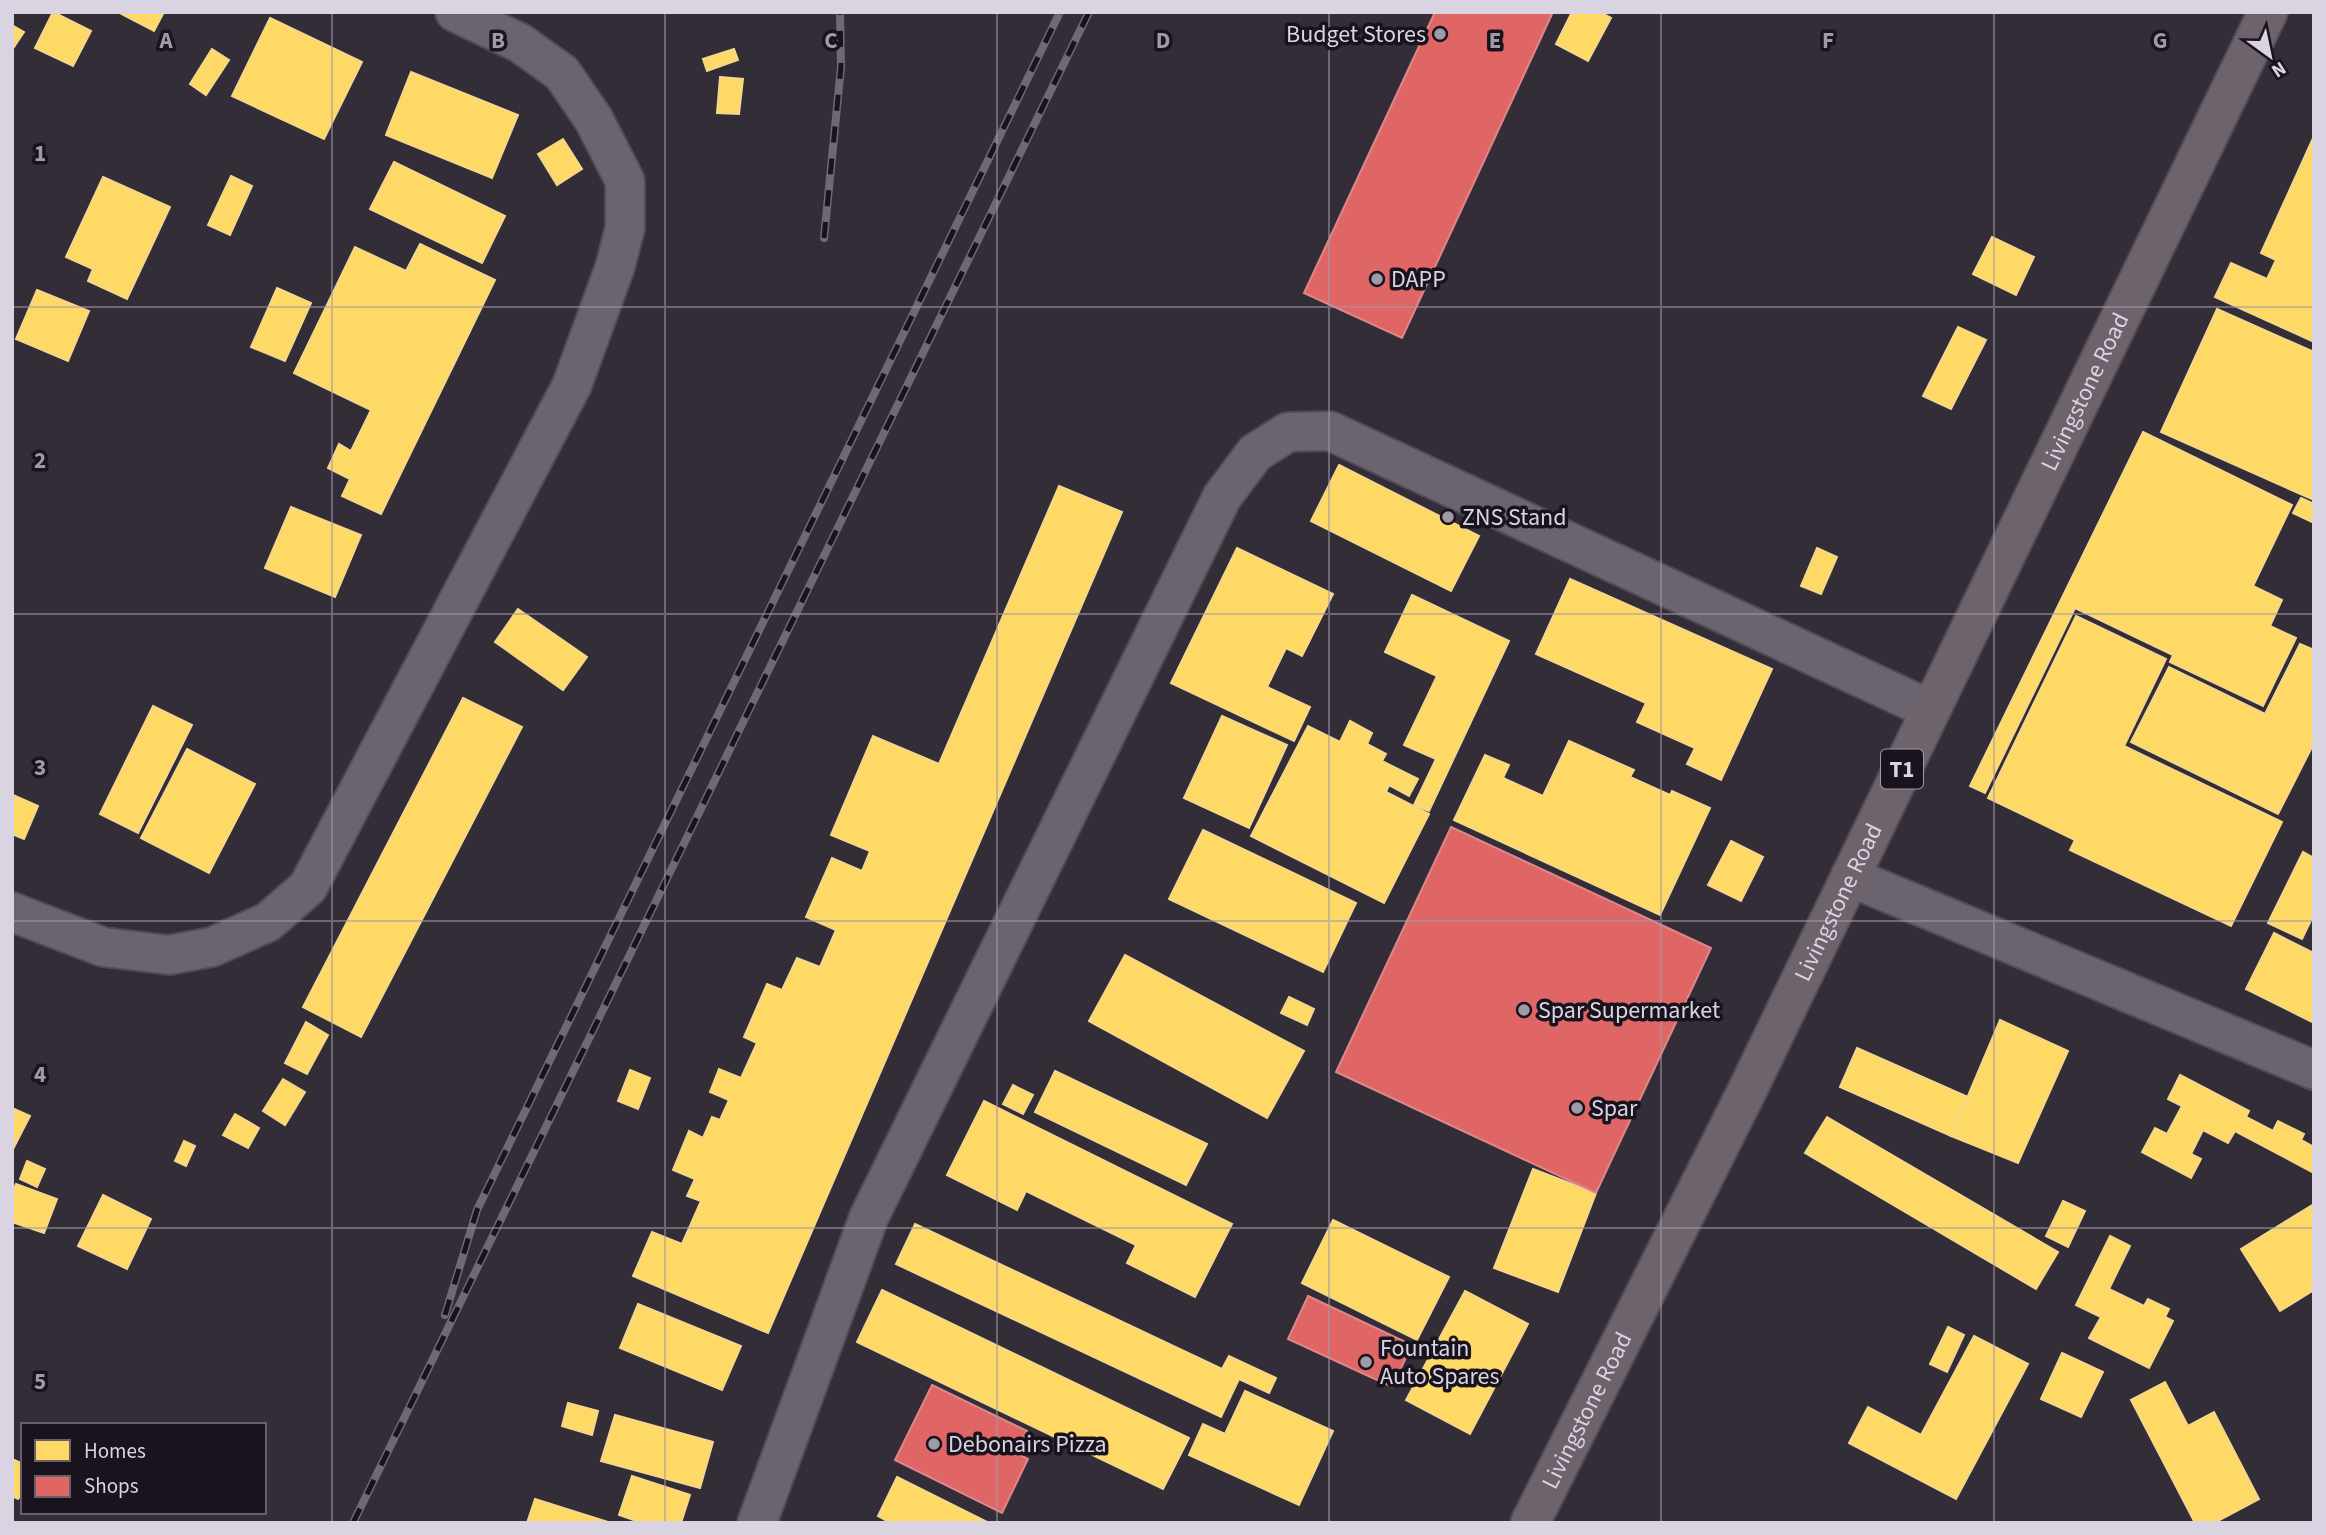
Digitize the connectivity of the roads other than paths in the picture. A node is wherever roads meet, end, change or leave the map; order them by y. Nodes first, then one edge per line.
1 (454, 12) edge
2 (2268, 12) edge
3 (1931, 710) junction
4 (1850, 877) junction
5 (12, 912) edge
6 (2314, 1070) edge
7 (757, 1523) edge
8 (1530, 1523) edge

1 - 5 street
2 - 3 highway, Livingstone Road / T1
3 - 4 highway, Livingstone Road / T1
3 - 7 street
4 - 6 street
4 - 8 highway, Livingstone Road / T1

